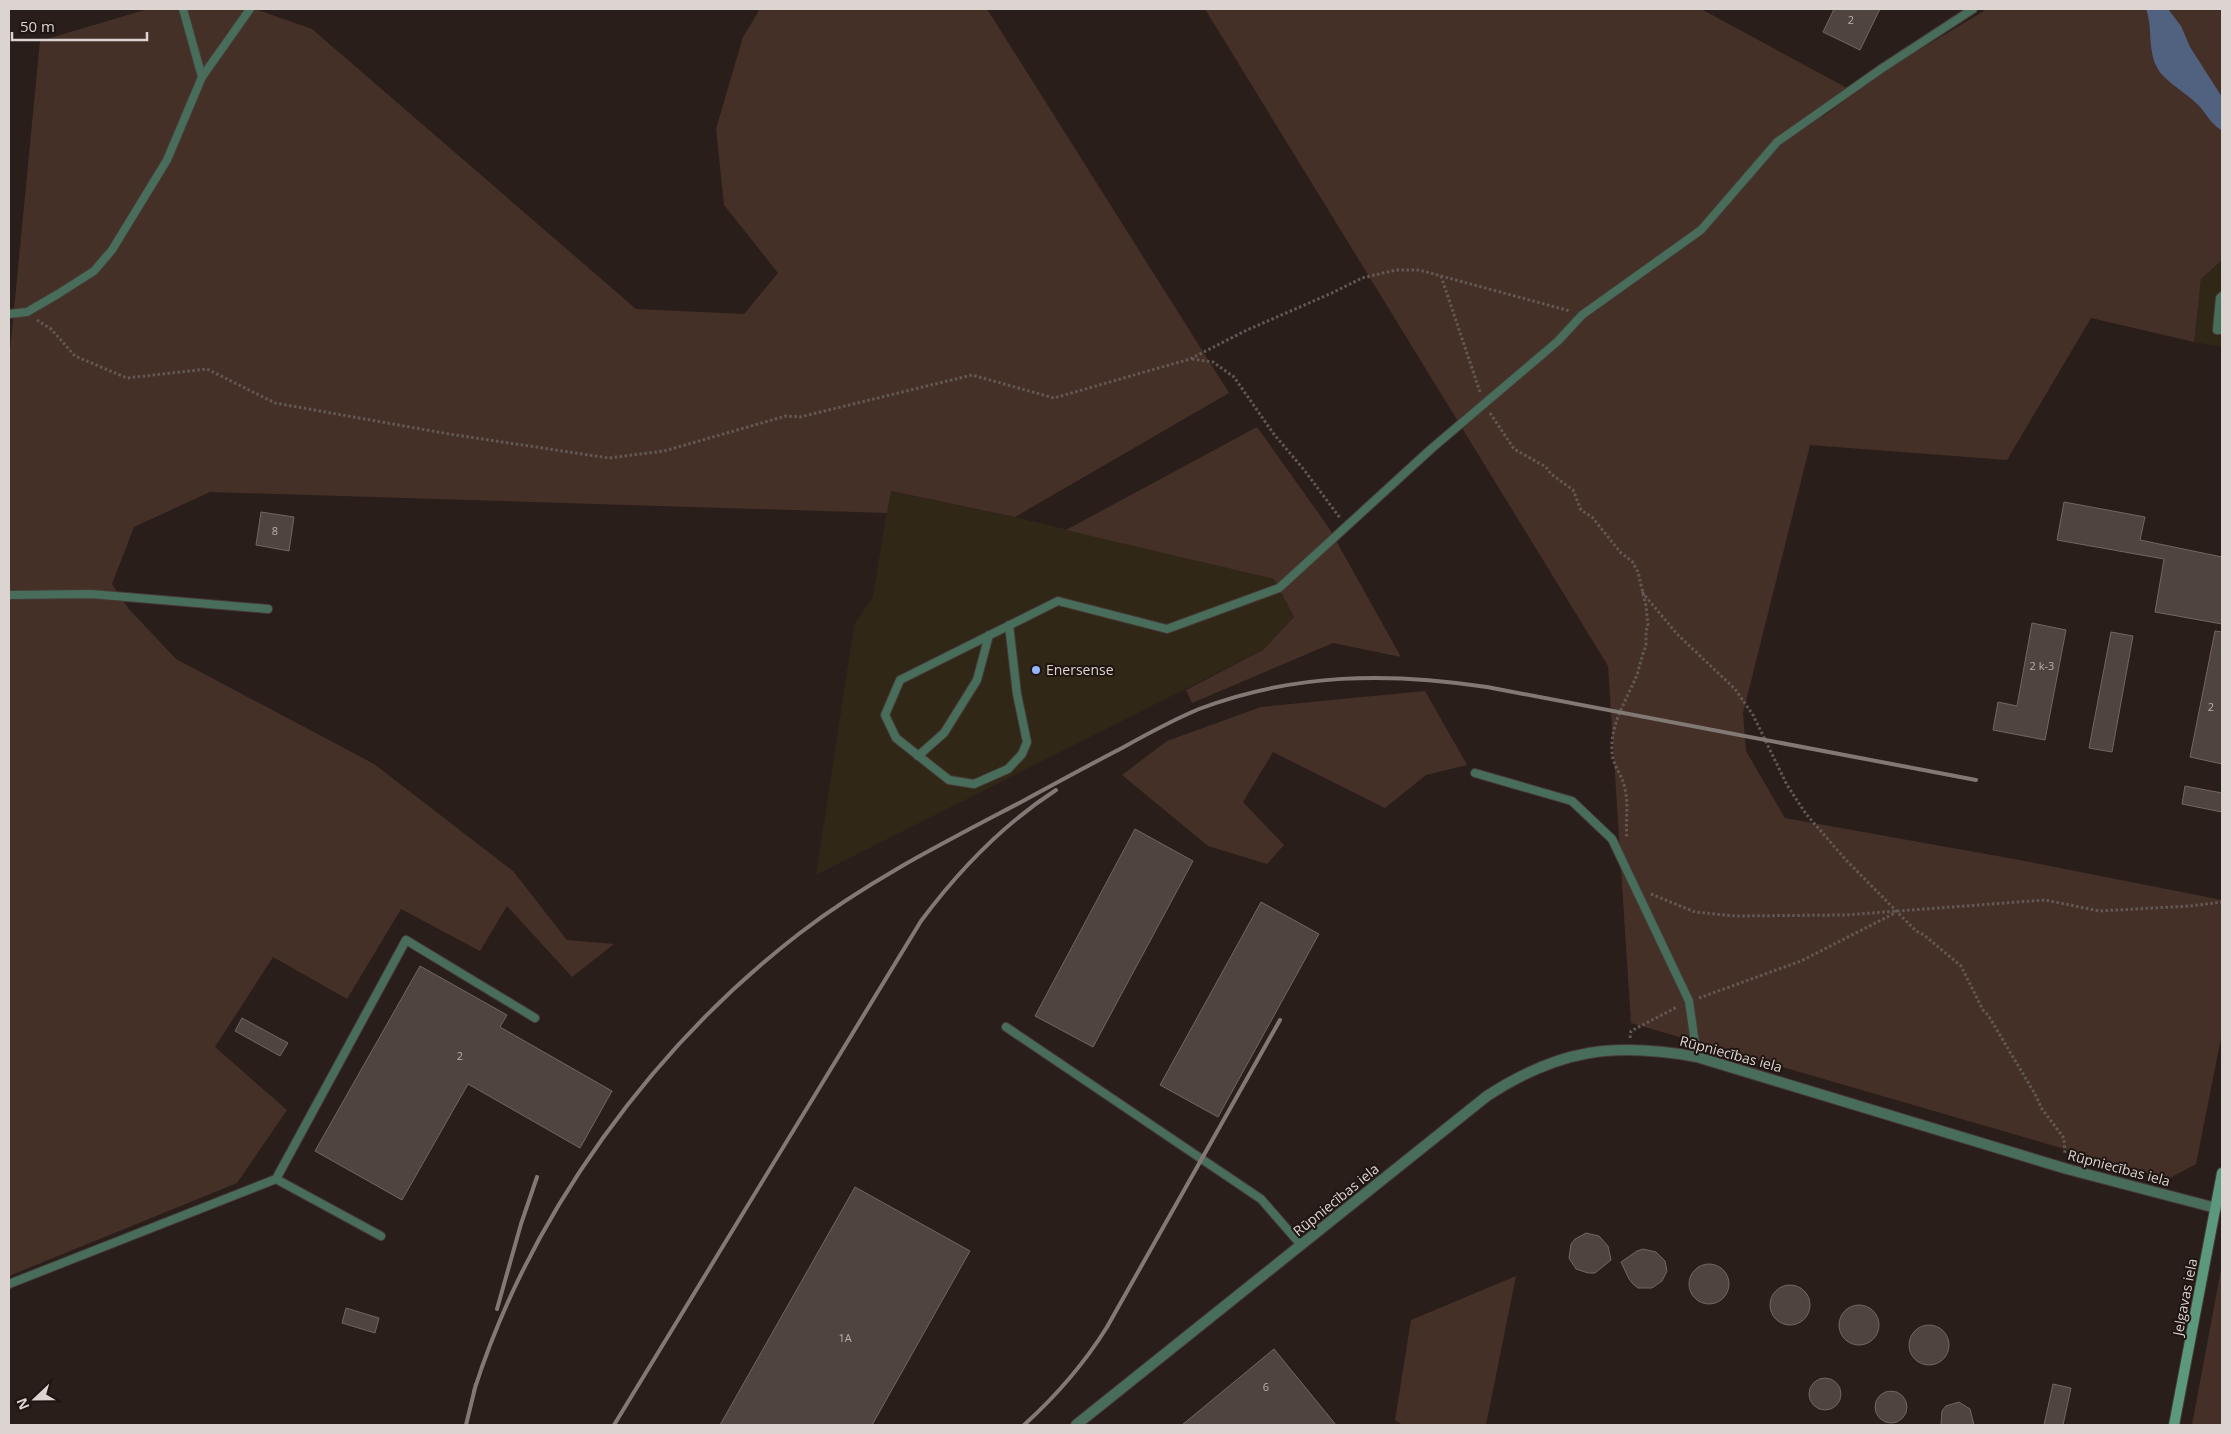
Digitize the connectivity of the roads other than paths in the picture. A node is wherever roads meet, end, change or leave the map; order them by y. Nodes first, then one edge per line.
1 (183, 9) edge
2 (250, 9) edge
3 (1973, 9) edge
4 (202, 78) junction
5 (2222, 297) edge
6 (9, 314) edge
7 (2220, 315) edge
8 (2222, 330) edge
9 (9, 595) edge
10 (268, 609) dead end
11 (1009, 625) junction
12 (989, 635) junction
13 (918, 756) junction
14 (1475, 773) dead end
15 (534, 1018) dead end
16 (1006, 1027) dead end
17 (1697, 1057) junction
18 (2222, 1173) edge
19 (276, 1179) junction
20 (2216, 1208) junction
21 (381, 1236) dead end
22 (1302, 1245) junction
23 (9, 1284) edge
24 (1076, 1425) edge
25 (2174, 1425) edge

1 - 4 lane
2 - 4 lane
3 - 11 lane
4 - 6 lane
5 - 7 lane
7 - 8 lane
9 - 10 lane
11 - 12 lane
11 - 13 lane
12 - 13 lane
12 - 13 lane
14 - 17 lane
15 - 19 lane
16 - 22 lane
17 - 20 street, Rūpniecības iela
17 - 22 street, Rūpniecības iela
18 - 20 street, Jelgavas iela
19 - 21 lane
19 - 23 lane
20 - 25 street, Jelgavas iela
22 - 24 street, Rūpniecības iela

